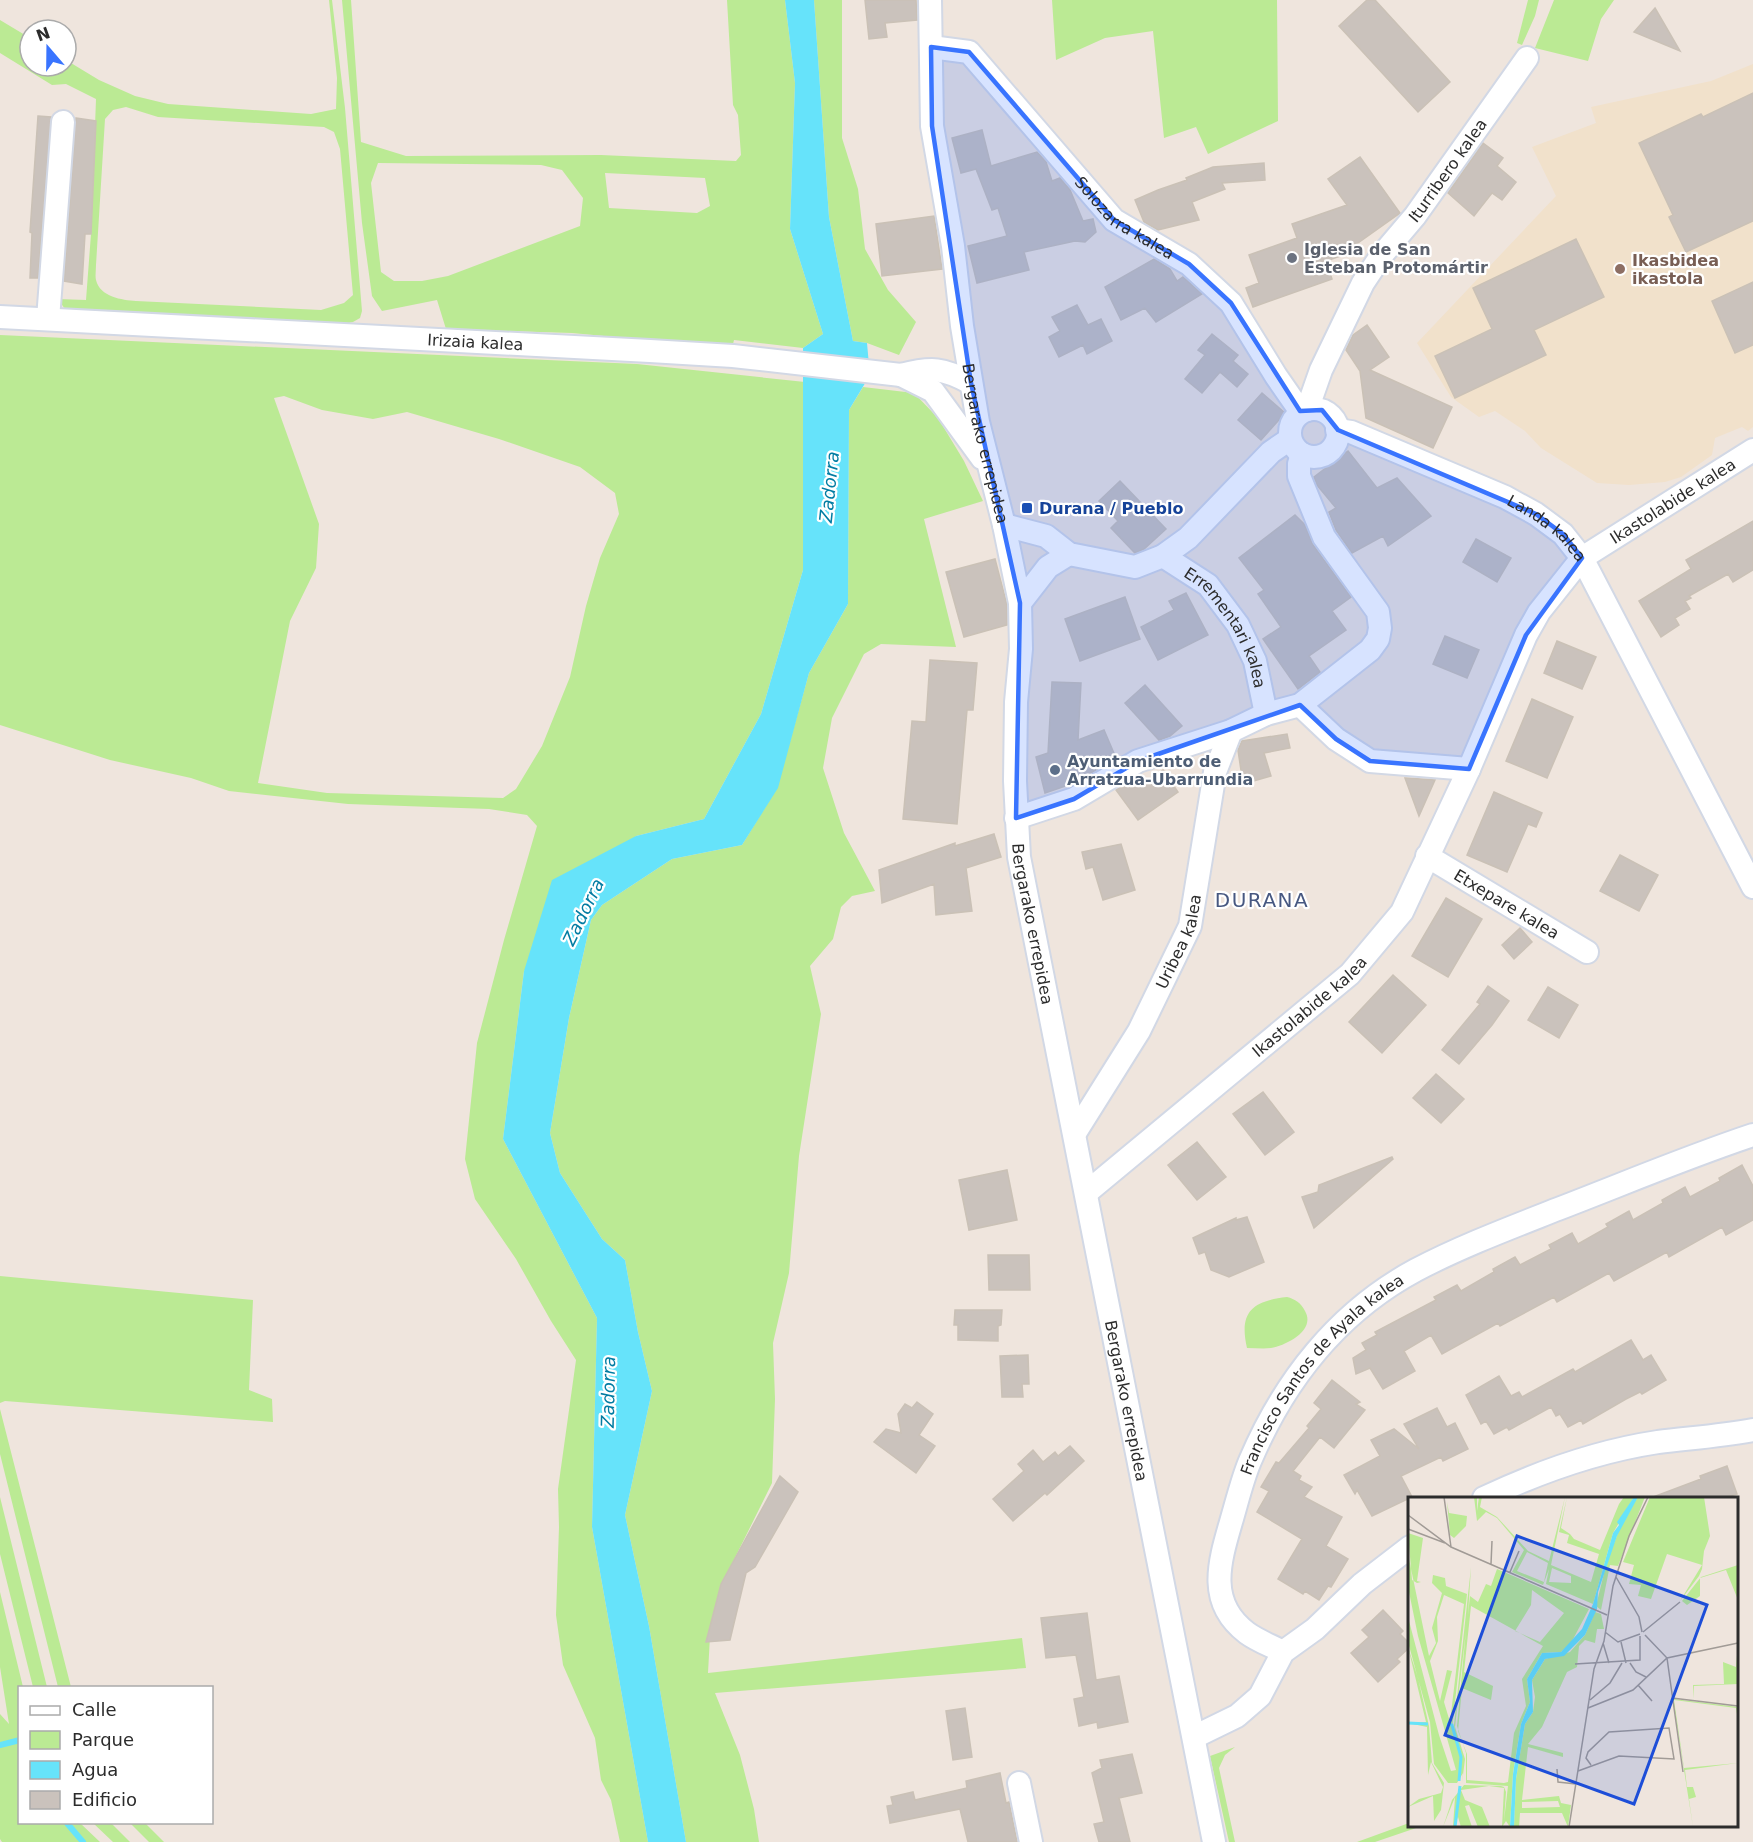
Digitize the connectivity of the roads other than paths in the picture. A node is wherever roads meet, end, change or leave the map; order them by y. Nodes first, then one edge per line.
1 (930, 0) edge
2 (931, 46) junction
3 (1527, 58) dead end
4 (63, 122) dead end
5 (0, 317) edge
6 (48, 319) junction
7 (962, 326) junction
8 (935, 381) junction
9 (971, 383) junction
10 (1304, 411) junction
11 (1337, 430) junction
12 (1296, 447) junction
13 (1753, 450) edge
14 (987, 465) junction
15 (1004, 525) junction
16 (1069, 554) junction
17 (1163, 556) junction
18 (1582, 558) junction
19 (1020, 603) junction
20 (1300, 705) junction
21 (1266, 714) junction
22 (1231, 731) junction
23 (1469, 769) junction
24 (1016, 818) junction
25 (1427, 856) junction
26 (1748, 866) edge
27 (1753, 887) edge
28 (1587, 952) dead end
29 (1075, 1133) junction
30 (1753, 1135) edge
31 (1086, 1193) junction
32 (1753, 1430) edge
33 (1486, 1497) edge
34 (1408, 1549) edge
35 (1283, 1652) junction
36 (1194, 1737) junction
37 (1019, 1783) dead end
38 (1031, 1842) edge
39 (1214, 1842) edge

1 - 2 street, Bergarako errepidea
2 - 7 street, Bergarako errepidea
2 - 10 street, Solozarra kalea
3 - 10 street, Iturribero kalea
4 - 6 street
5 - 6 street, Irizaia kalea
6 - 8 street, Irizaia kalea
7 - 8 street
7 - 9 street, Bergarako errepidea
8 - 9 street, Irizaia kalea
8 - 14 street
9 - 14 street, Bergarako errepidea
10 - 11 street
10 - 12 street
11 - 12 street
11 - 18 street, Landa kalea
12 - 17 street
12 - 20 street
13 - 18 street, Ikastolabide kalea
14 - 15 street, Bergarako errepidea
15 - 16 street
15 - 19 street, Bergarako errepidea
16 - 17 street
16 - 19 street
17 - 21 street, Errementari kalea
18 - 23 street, Ikastolabide kalea
18 - 26 street, Landa kalea
19 - 24 street, Bergarako errepidea
20 - 21 street
20 - 23 street
21 - 22 street
22 - 24 street
22 - 29 street, Uribea kalea
23 - 25 street, Ikastolabide kalea
24 - 29 street, Bergarako errepidea
25 - 28 street, Etxepare kalea
25 - 31 street, Ikastolabide kalea
26 - 27 street, Landa kalea
29 - 31 street, Bergarako errepidea
30 - 35 street, Francisco Santos de Ayala kalea
31 - 36 street, Bergarako errepidea
32 - 33 street
34 - 35 street
35 - 36 street
36 - 39 street, Bergarako errepidea
37 - 38 street

